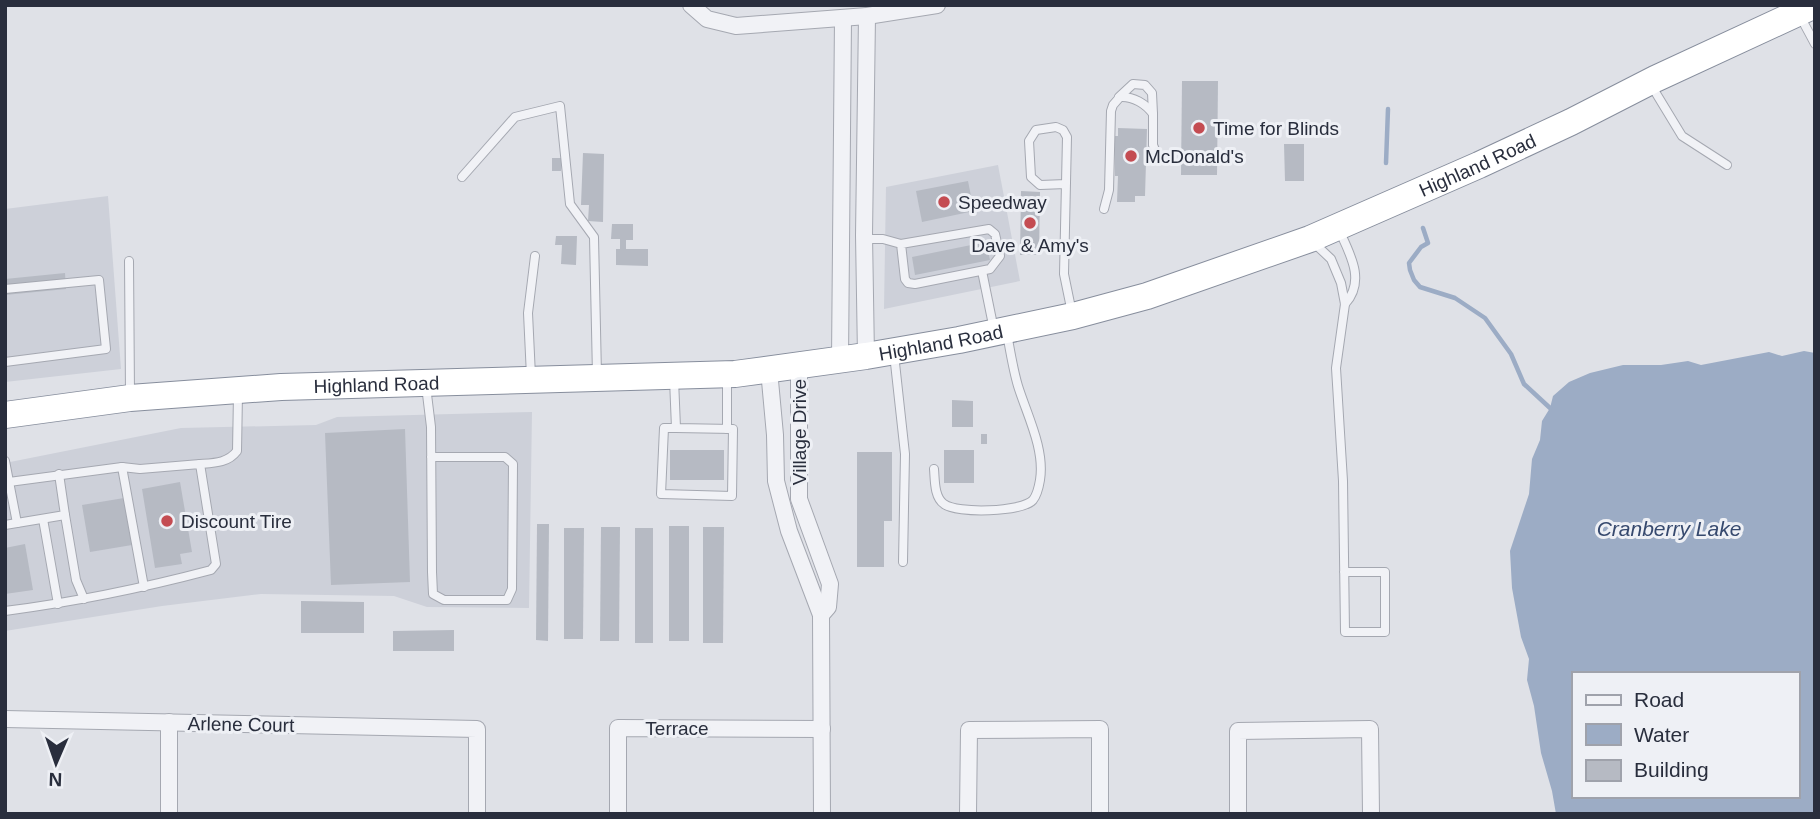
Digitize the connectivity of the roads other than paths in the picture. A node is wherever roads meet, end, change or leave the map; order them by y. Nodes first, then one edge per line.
1 (691, 5) edge
2 (937, 5) edge
3 (1807, 9) edge
4 (867, 16) junction
5 (843, 18) junction
6 (1815, 44) edge
7 (1649, 82) junction
8 (1116, 100) junction
9 (1153, 114) junction
10 (1158, 158) dead end
11 (1727, 165) dead end
12 (842, 174) junction
13 (866, 174) junction
14 (461, 177) dead end
15 (1066, 184) junction
16 (1104, 209) dead end
17 (1338, 228) junction
18 (841, 235) junction
19 (864, 237) junction
20 (1310, 239) junction
21 (901, 244) junction
22 (536, 256) dead end
23 (129, 261) dead end
24 (982, 271) junction
25 (5, 289) edge
26 (1345, 304) junction
27 (1073, 316) junction
28 (1001, 331) junction
29 (894, 351) junction
30 (853, 358) junction
31 (5, 362) edge
32 (799, 366) junction
33 (769, 370) junction
34 (727, 374) junction
35 (673, 376) junction
36 (531, 379) junction
37 (597, 379) junction
38 (426, 383) junction
39 (238, 390) junction
40 (130, 398) junction
41 (5, 415) edge
42 (676, 428) junction
43 (727, 429) junction
44 (431, 457) junction
45 (5, 461) edge
46 (200, 464) junction
47 (122, 467) junction
48 (934, 469) dead end
49 (59, 474) junction
50 (9, 482) junction
51 (65, 515) junction
52 (43, 519) junction
53 (17, 523) junction
54 (5, 525) edge
55 (903, 562) dead end
56 (1344, 572) junction
57 (144, 587) junction
58 (84, 599) junction
59 (58, 604) junction
60 (5, 611) edge
61 (821, 615) junction
62 (5, 719) edge
63 (169, 722) junction
64 (822, 729) junction
65 (169, 814) edge
66 (477, 814) edge
67 (618, 814) edge
68 (822, 814) edge
69 (968, 814) edge
70 (1100, 814) edge
71 (1238, 814) edge
72 (1371, 814) edge

1 - 5 street
2 - 4 street
3 - 6 lane
3 - 7 highway, Highland Road
4 - 5 street
4 - 13 street
5 - 12 street
7 - 11 lane
7 - 17 highway, Highland Road
8 - 9 lane
8 - 9 lane
8 - 16 lane
9 - 10 lane
12 - 13 street
12 - 18 street
13 - 19 street
14 - 37 lane
15 - 15 lane
15 - 27 lane
17 - 20 highway, Highland Road
17 - 26 lane
18 - 19 street
18 - 30 street
19 - 21 lane
19 - 30 street
20 - 26 lane
20 - 27 highway, Highland Road
21 - 24 lane
21 - 24 lane
22 - 36 lane
23 - 40 lane
24 - 28 lane
25 - 31 lane
26 - 56 lane
27 - 28 highway, Highland Road
28 - 29 highway, Highland Road
28 - 48 lane
29 - 30 highway, Highland Road
29 - 55 lane
30 - 32 highway, Highland Road
32 - 33 highway, Highland Road
32 - 61 street, Village Drive
33 - 34 highway, Highland Road
33 - 61 street, Village Drive
34 - 35 highway, Highland Road
34 - 43 lane
35 - 37 highway, Highland Road
35 - 42 lane
36 - 37 highway, Highland Road
36 - 38 highway, Highland Road
38 - 39 highway, Highland Road
38 - 44 lane
39 - 40 highway, Highland Road
39 - 46 lane
40 - 41 highway, Highland Road
42 - 43 lane
42 - 43 lane
44 - 44 lane
45 - 50 lane
46 - 47 lane
46 - 57 lane
47 - 49 lane
47 - 57 lane
49 - 50 lane
49 - 51 lane
50 - 53 lane
51 - 52 lane
51 - 58 lane
52 - 53 lane
52 - 59 lane
53 - 54 lane
56 - 56 lane
57 - 58 lane
58 - 59 lane
59 - 60 lane
61 - 64 street, Village Drive
62 - 63 street, Arlene Court
63 - 65 street
63 - 66 street, Arlene Court
64 - 67 street, Terrace
64 - 68 street, Village Drive
69 - 70 street
71 - 72 street

